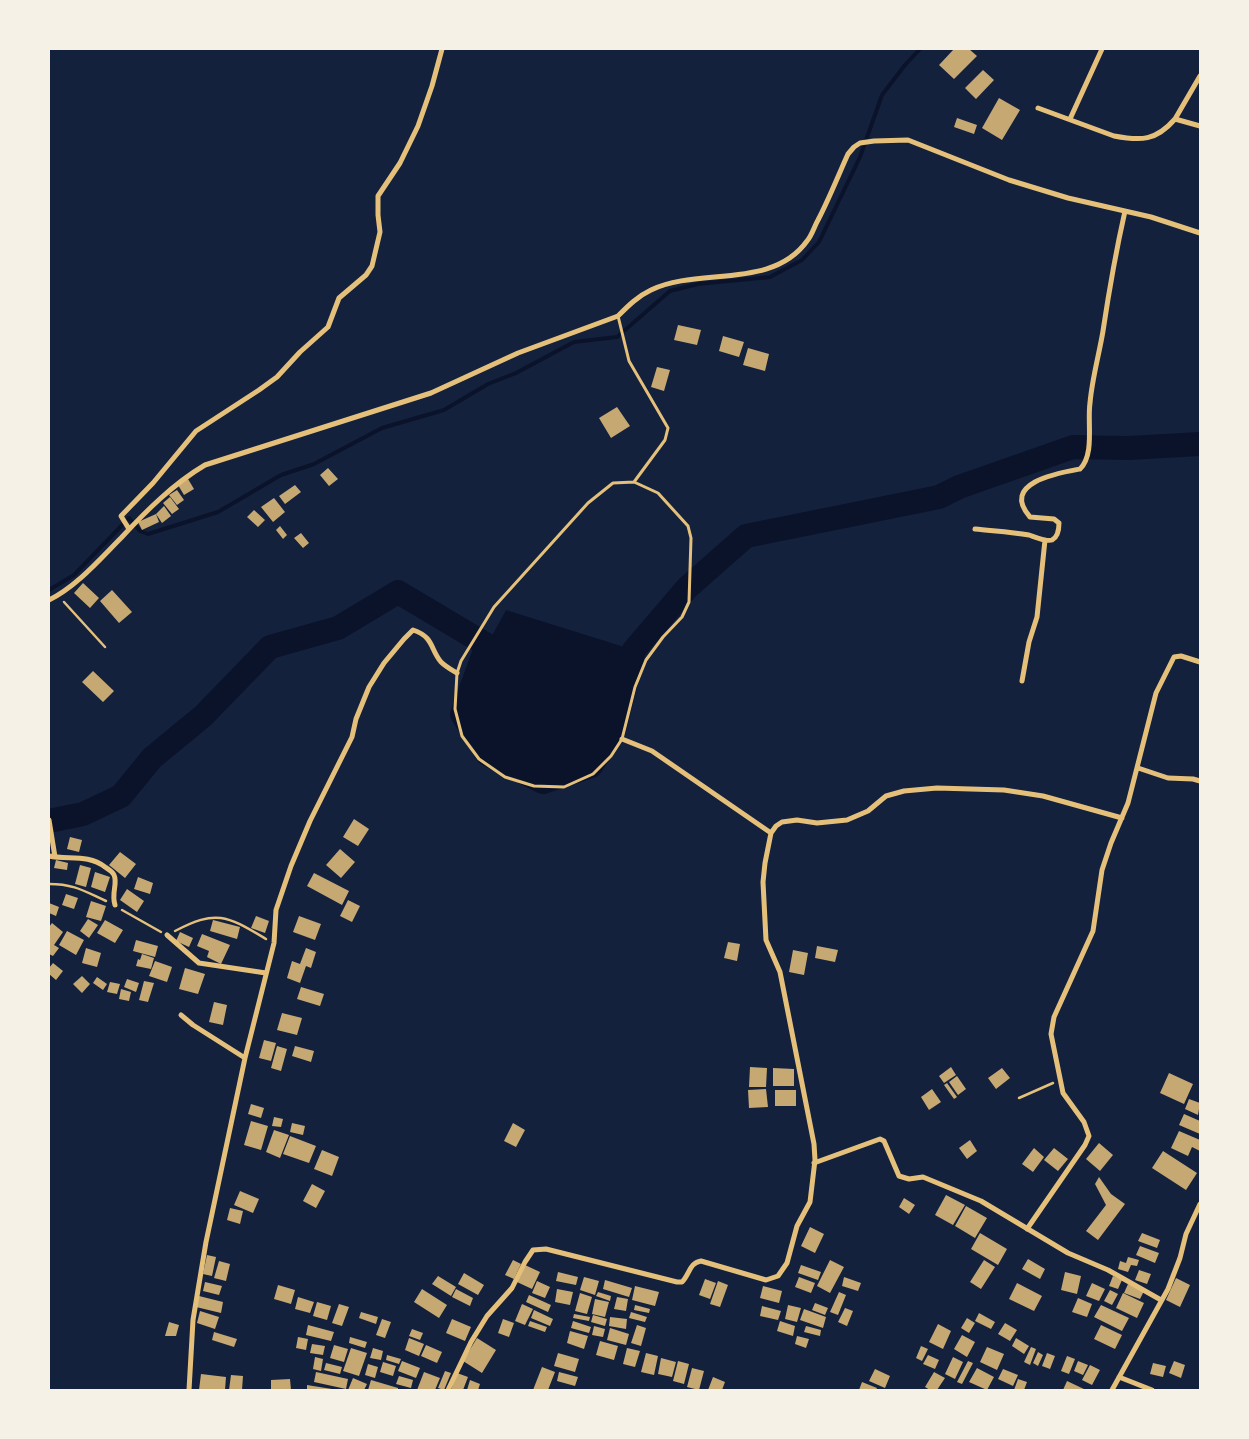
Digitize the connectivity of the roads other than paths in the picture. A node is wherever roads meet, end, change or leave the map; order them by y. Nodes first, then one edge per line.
1 (442, 49) edge
2 (1102, 49) edge
3 (1200, 76) edge
4 (1038, 108) dead end
5 (1070, 118) junction
6 (1175, 119) junction
7 (1200, 126) edge
8 (1124, 211) junction
9 (1200, 234) edge
10 (619, 319) junction
11 (634, 482) junction
12 (129, 527) junction
13 (974, 529) dead end
14 (1045, 540) junction
15 (49, 600) edge
16 (1200, 662) edge
17 (457, 673) junction
18 (1022, 681) dead end
19 (622, 739) junction
20 (1138, 768) junction
21 (1200, 781) edge
22 (1122, 818) junction
23 (49, 820) edge
24 (772, 833) junction
25 (49, 856) edge
26 (55, 857) junction
27 (115, 905) road end
28 (167, 935) road end
29 (266, 973) junction
30 (181, 1015) dead end
31 (245, 1058) junction
32 (814, 1163) junction
33 (1200, 1204) edge
34 (1027, 1229) junction
35 (1161, 1300) junction
36 (1119, 1377) junction
37 (189, 1390) edge
38 (448, 1390) edge
39 (1112, 1390) edge
40 (1152, 1390) edge

1 - 12 street
2 - 5 street
3 - 6 street
4 - 5 street
5 - 6 street
6 - 7 street
8 - 9 street
8 - 10 street
8 - 14 street
10 - 11 lane
10 - 12 street
11 - 17 lane
11 - 19 lane
12 - 15 street
13 - 14 street
14 - 18 street
16 - 20 street
17 - 19 lane
17 - 29 street
19 - 24 street
20 - 21 street
20 - 22 street
22 - 24 street
22 - 34 street
23 - 26 street
24 - 32 street
25 - 26 street
26 - 27 street
28 - 29 street
29 - 31 street
30 - 31 street
31 - 37 street
32 - 34 street
32 - 38 street
33 - 35 street
34 - 35 street
35 - 36 street
36 - 39 street
36 - 40 street

